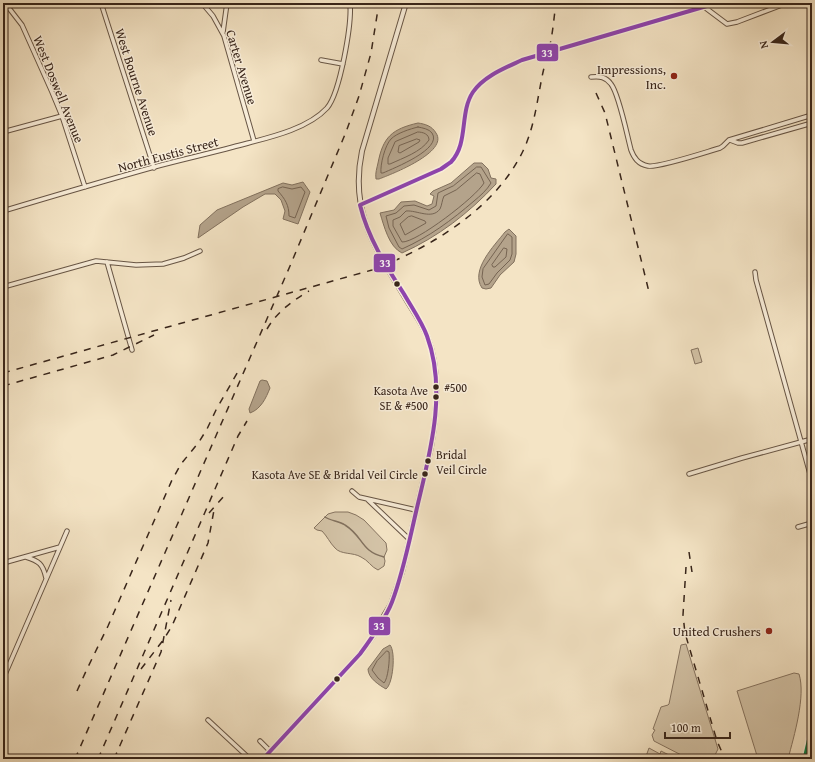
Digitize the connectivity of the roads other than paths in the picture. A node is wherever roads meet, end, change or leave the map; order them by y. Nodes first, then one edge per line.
1 (5, 3) edge
2 (101, 3) edge
3 (202, 3) edge
4 (227, 3) edge
5 (350, 3) edge
6 (406, 3) edge
7 (700, 3) edge
8 (787, 3) edge
9 (223, 32) junction
10 (321, 60) dead end
11 (342, 64) junction
12 (592, 77) dead end
13 (812, 115) edge
14 (62, 116) junction
15 (812, 123) edge
16 (3, 132) edge
17 (728, 140) junction
18 (254, 141) junction
19 (154, 168) junction
20 (85, 187) junction
21 (3, 200) edge
22 (4, 210) edge
23 (200, 252) dead end
24 (107, 262) junction
25 (756, 272) dead end
26 (3, 287) edge
27 (132, 350) dead end
28 (812, 439) edge
29 (801, 442) junction
30 (689, 474) dead end
31 (812, 481) edge
32 (352, 491) dead end
33 (368, 500) junction
34 (416, 510) junction
35 (812, 523) edge
36 (798, 527) dead end
37 (66, 531) dead end
38 (409, 539) junction
39 (60, 547) junction
40 (25, 557) junction
41 (3, 563) edge
42 (46, 579) junction
43 (3, 679) edge
44 (208, 720) dead end
45 (260, 741) dead end
46 (270, 751) junction
47 (250, 759) edge
48 (263, 759) edge

1 - 14 street, West Doswell Avenue
2 - 19 street, West Bourne Avenue
3 - 9 street, Carter Avenue
4 - 9 street
5 - 11 street
6 - 34 street
7 - 8 street
9 - 18 street, Carter Avenue
10 - 11 street
11 - 18 street, North Eustis Street
12 - 17 street
13 - 17 street
14 - 16 street
14 - 20 street, West Doswell Avenue
15 - 17 street
18 - 19 street, North Eustis Street
19 - 20 street, North Eustis Street
20 - 22 street, North Eustis Street
21 - 22 street
23 - 24 street
24 - 26 street
24 - 27 street
25 - 29 street
28 - 29 street
29 - 30 street
29 - 31 street
32 - 33 street
33 - 34 street
33 - 38 street
34 - 38 street
35 - 36 street
37 - 39 street
38 - 46 street
39 - 40 street
39 - 42 street
40 - 41 street
40 - 42 street
42 - 43 street
44 - 47 street
45 - 46 street
46 - 48 street

